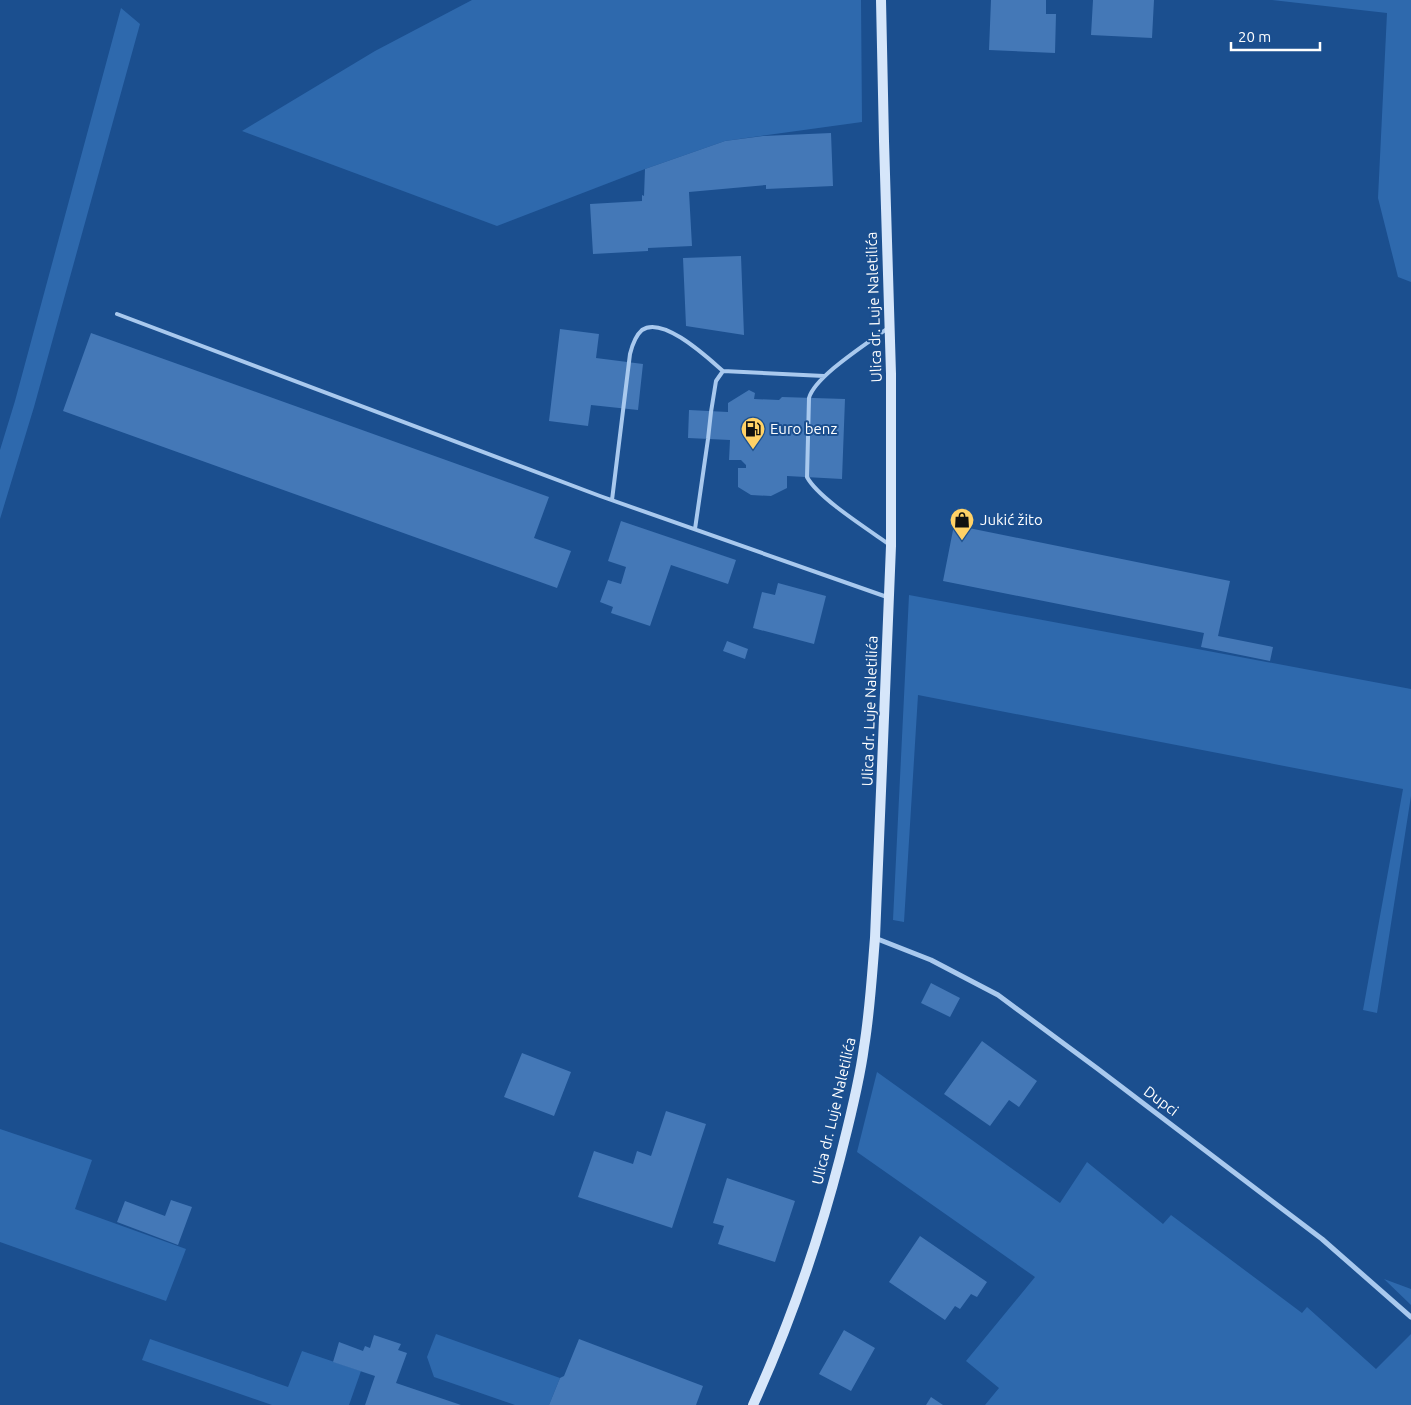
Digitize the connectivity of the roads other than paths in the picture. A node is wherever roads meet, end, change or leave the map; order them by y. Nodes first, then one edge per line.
1 (882, 0) edge
2 (117, 314) dead end
3 (889, 327) junction
4 (723, 372) junction
5 (824, 376) junction
6 (612, 500) junction
7 (695, 530) junction
8 (891, 546) junction
9 (890, 598) junction
10 (875, 938) junction
11 (1411, 1317) edge
12 (753, 1405) edge

1 - 3 street, Ulica dr. Luje Naletilića
2 - 6 lane
3 - 5 lane
3 - 8 street, Ulica dr. Luje Naletilića
4 - 5 lane
4 - 6 lane
4 - 7 lane
5 - 8 lane
6 - 7 lane
7 - 9 lane
8 - 9 street, Ulica dr. Luje Naletilića
9 - 10 street, Ulica dr. Luje Naletilića
10 - 11 street, Dupci
10 - 12 street, Ulica dr. Luje Naletilića

